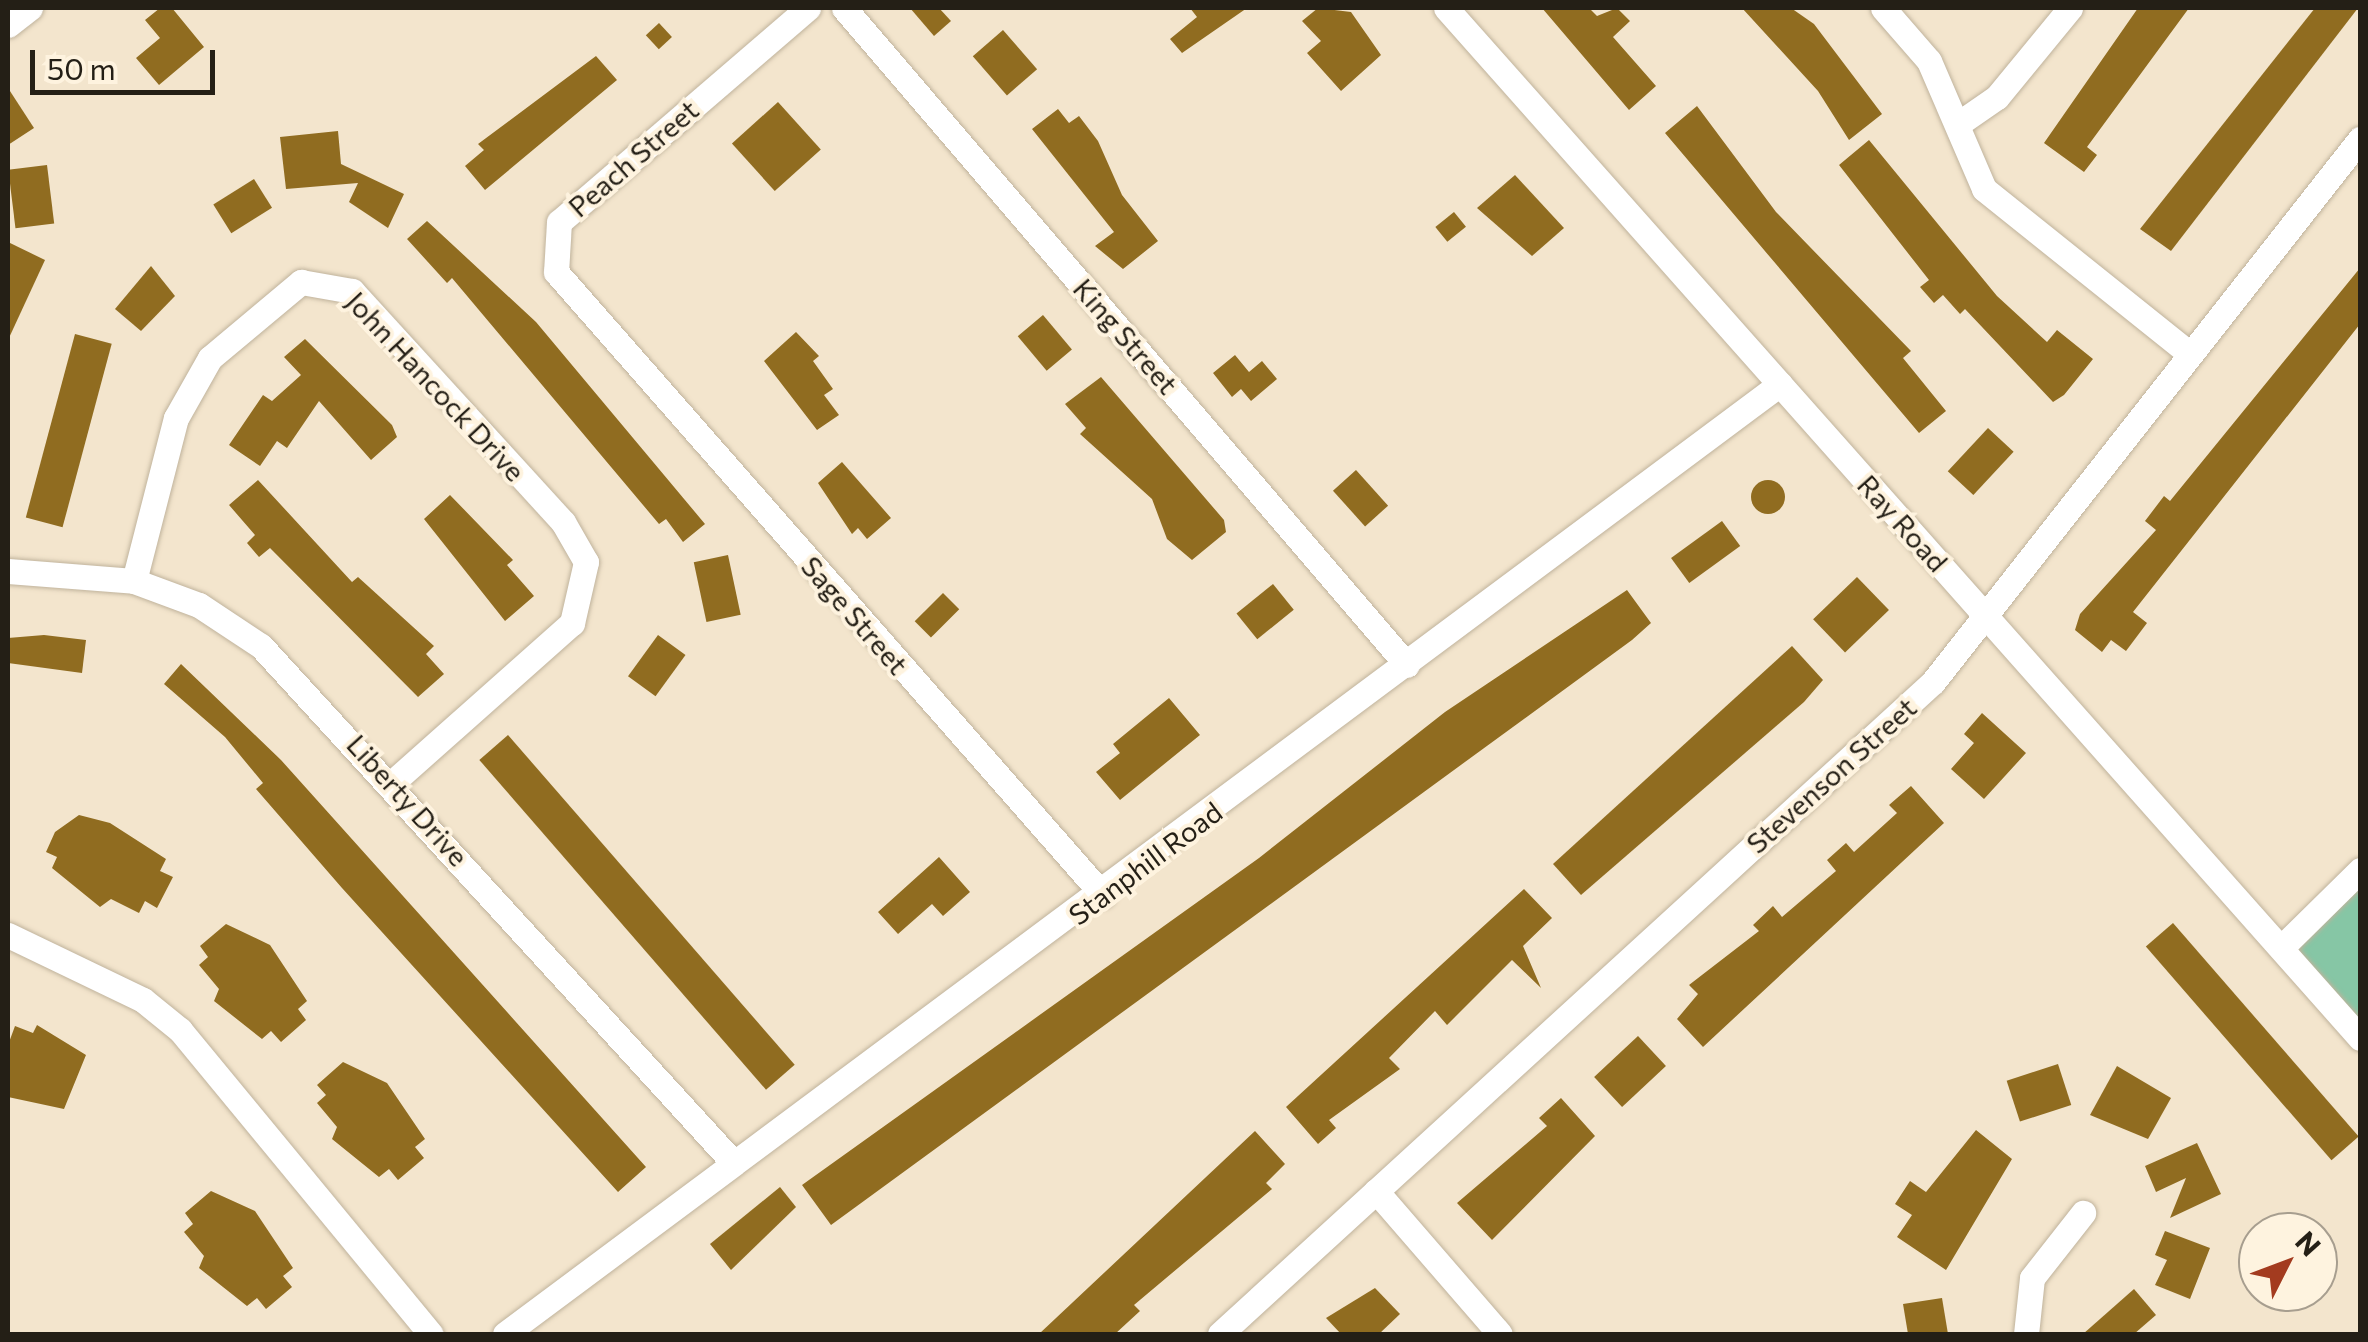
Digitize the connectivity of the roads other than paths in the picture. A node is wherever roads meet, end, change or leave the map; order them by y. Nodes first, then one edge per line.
1 (30, 8) edge
2 (808, 8) edge
3 (844, 8) edge
4 (1446, 8) edge
5 (1883, 8) edge
6 (2070, 8) edge
7 (8, 25) edge
8 (1958, 124) junction
9 (2360, 139) edge
10 (608, 334) joint
11 (2190, 354) junction
12 (1780, 384) junction
13 (8, 572) edge
14 (134, 580) junction
15 (1984, 614) junction
16 (1408, 665) junction
17 (394, 782) junction
18 (2360, 870) edge
19 (1103, 895) junction
20 (8, 934) edge
21 (2281, 948) junction
22 (2360, 1038) edge
23 (731, 1160) junction
24 (1376, 1191) junction
25 (2083, 1213) dead end
26 (431, 1334) edge
27 (505, 1334) edge
28 (1220, 1334) edge
29 (1500, 1334) edge
30 (2026, 1334) edge

1 - 7 street
2 - 10 street, Peach Street
3 - 16 street, King Street
4 - 12 street, Ray Road
5 - 8 street
6 - 8 street
8 - 11 street
9 - 11 street, Stevenson Street
10 - 19 street, Sage Street
11 - 15 street, Stevenson Street
12 - 15 street, Ray Road
12 - 16 street, Stanphill Road
13 - 14 street, Liberty Drive
14 - 17 street, Liberty Drive
14 - 17 street, John Hancock Drive
15 - 21 street, Ray Road
15 - 24 street, Stevenson Street
16 - 19 street, Stanphill Road
17 - 23 street, Liberty Drive
18 - 21 street
19 - 23 street, Stanphill Road
20 - 26 street
21 - 22 street, Ray Road
23 - 27 street, Stanphill Road
24 - 28 street, Stevenson Street
24 - 29 street
25 - 30 street

